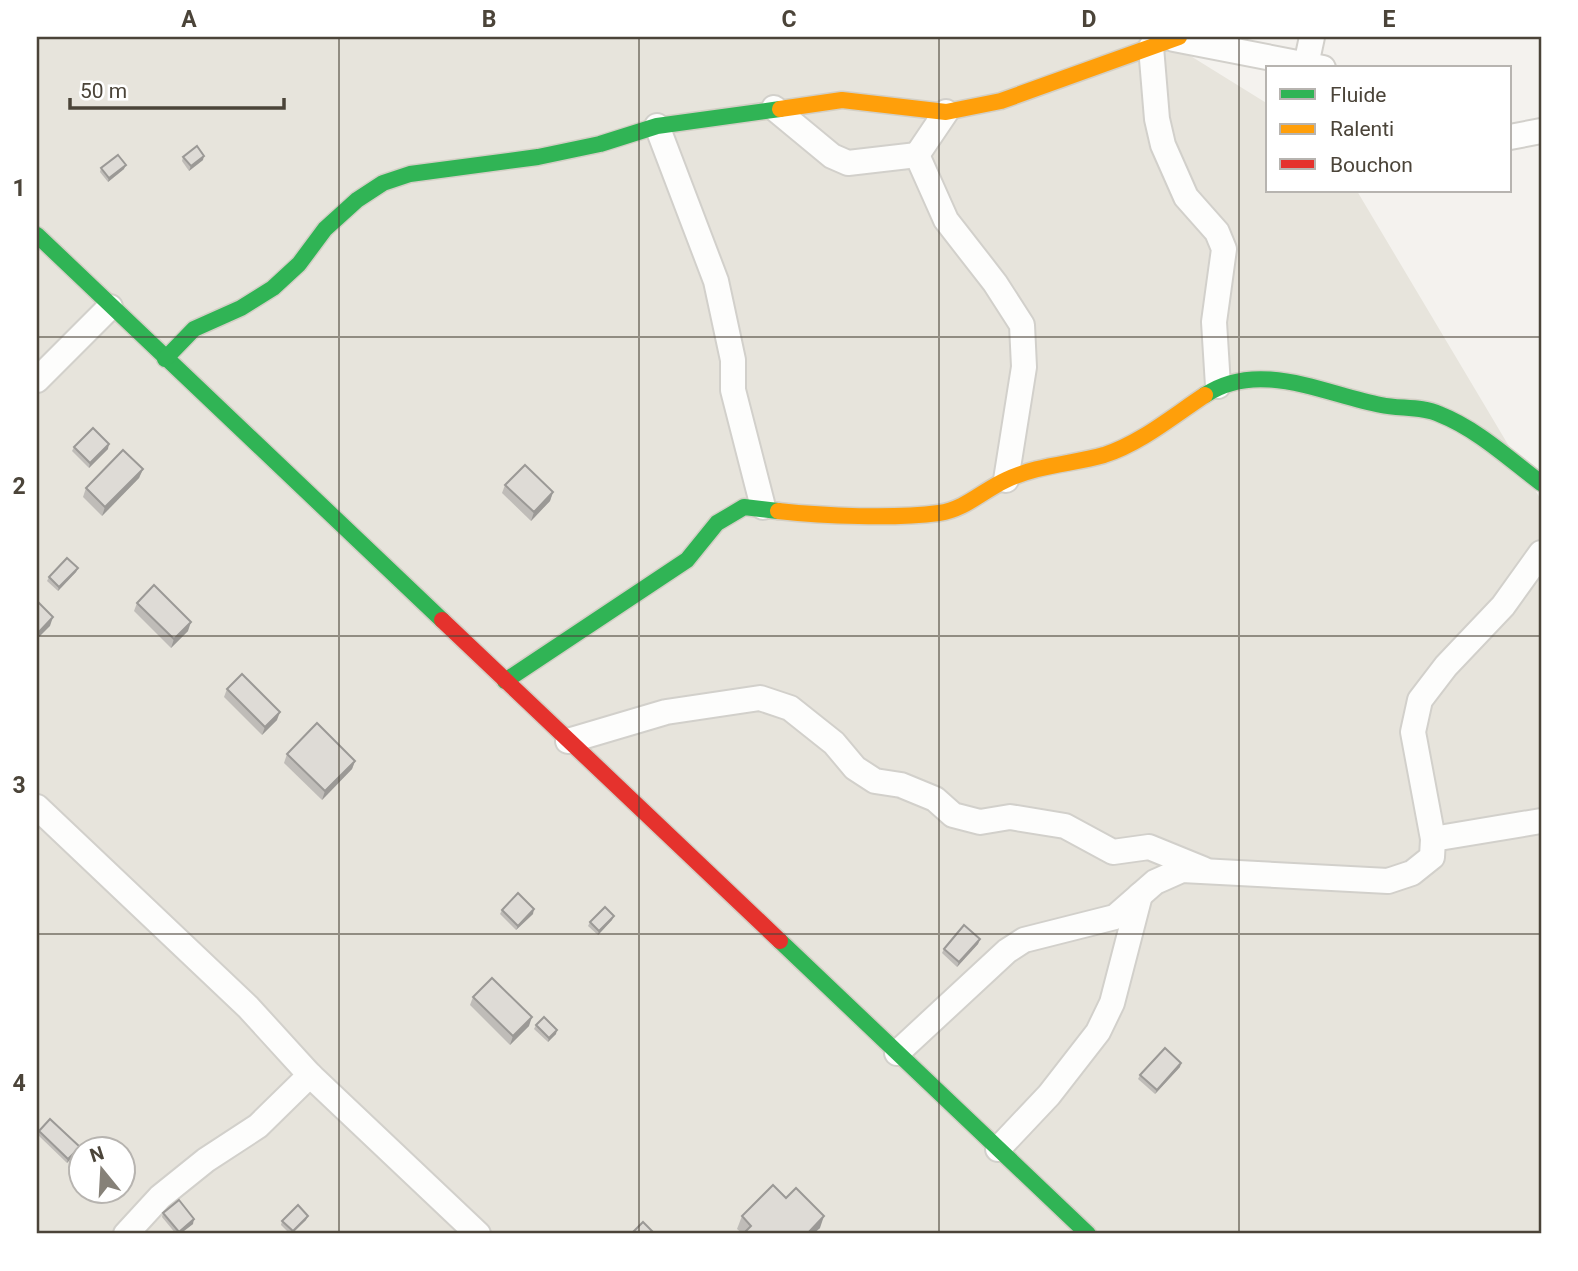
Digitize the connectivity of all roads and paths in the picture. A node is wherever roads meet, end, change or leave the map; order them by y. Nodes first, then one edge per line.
1 (1312, 37) edge
2 (1169, 40) edge
3 (1314, 66) edge
4 (774, 108) junction
5 (946, 112) junction
6 (657, 126) junction
7 (1541, 131) edge
8 (1512, 137) edge
9 (917, 155) junction
10 (37, 235) edge
11 (110, 307) junction
12 (165, 359) junction
13 (37, 380) edge
14 (1218, 386) junction
15 (1006, 480) junction
16 (1541, 483) edge
17 (763, 507) junction
18 (1541, 553) edge
19 (505, 681) junction
20 (568, 741) junction
21 (37, 807) edge
22 (1541, 821) edge
23 (1433, 839) junction
24 (1210, 872) junction
25 (1140, 895) junction
26 (897, 1053) junction
27 (310, 1075) junction
28 (998, 1149) junction
29 (126, 1234) edge
30 (478, 1234) edge
31 (1088, 1234) edge

1 - 3 street
2 - 3 street
2 - 5 street
2 - 14 street
4 - 5 street
4 - 6 street
4 - 9 street
5 - 9 street
6 - 12 street
6 - 17 street
7 - 8 street
9 - 15 street
10 - 11 street
11 - 12 street
11 - 13 street
12 - 19 street
14 - 15 street
14 - 16 street
15 - 17 street
17 - 19 street
18 - 23 street
19 - 20 street
20 - 24 street
20 - 26 street
21 - 27 street
22 - 23 street
23 - 24 street
24 - 25 street
25 - 26 street
25 - 28 street
26 - 28 street
27 - 29 street
27 - 30 street
28 - 31 street

